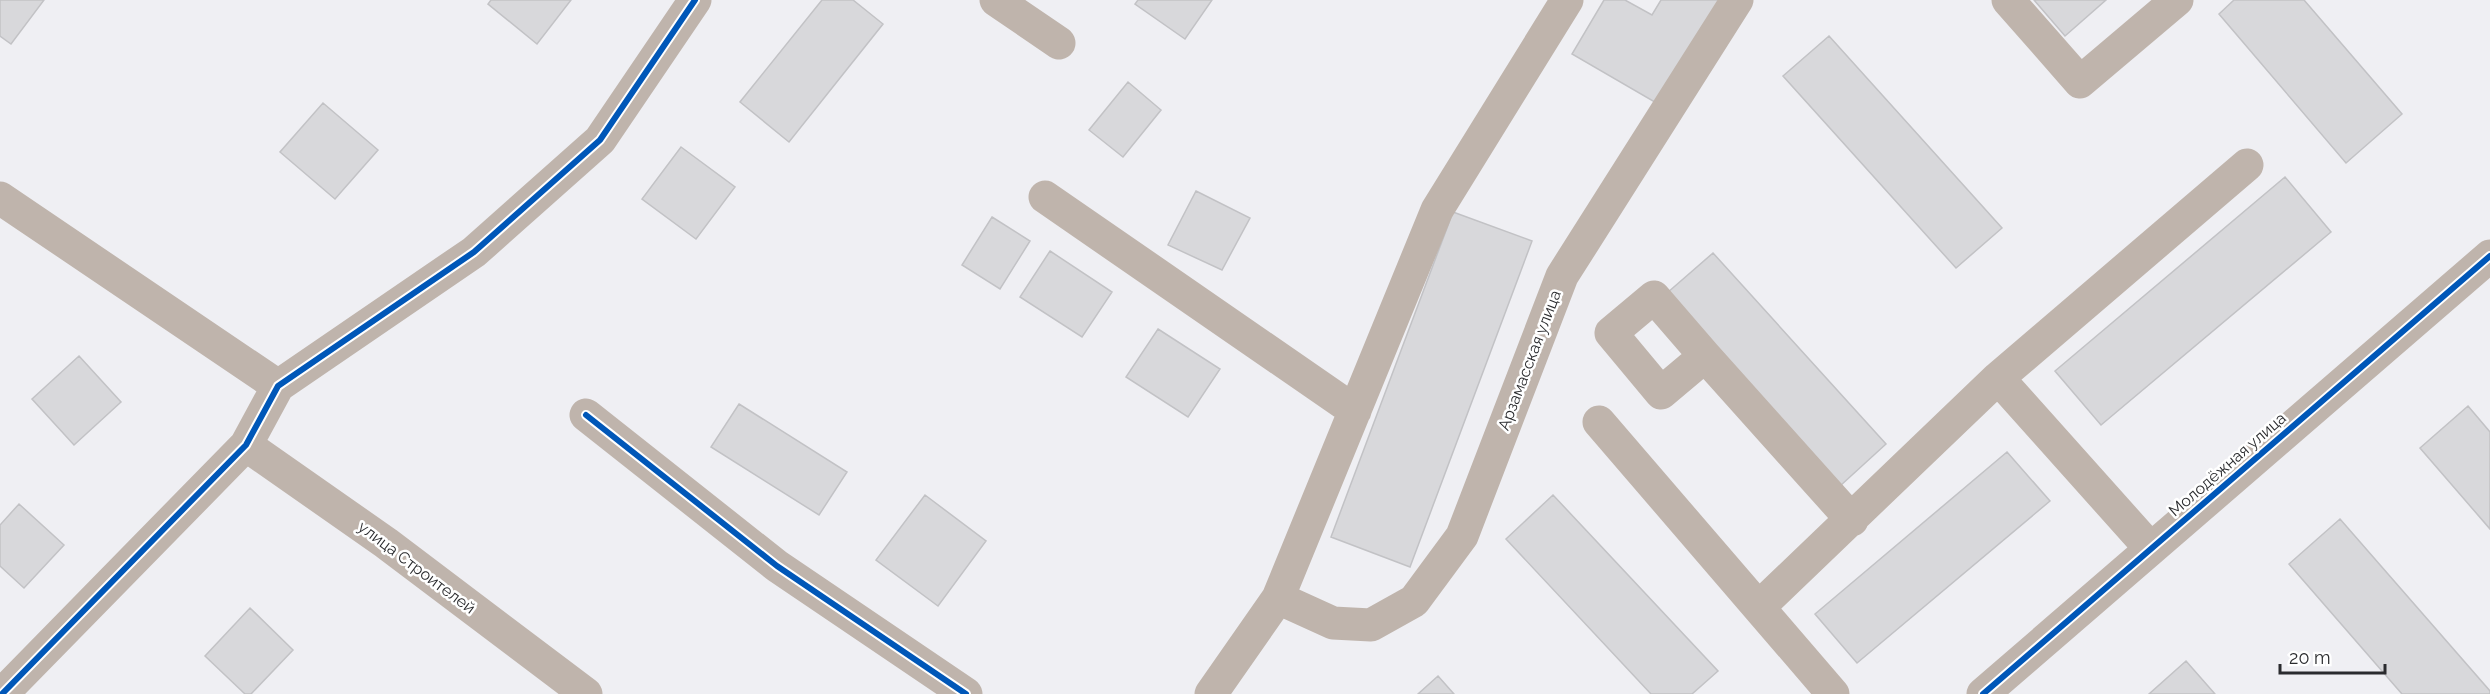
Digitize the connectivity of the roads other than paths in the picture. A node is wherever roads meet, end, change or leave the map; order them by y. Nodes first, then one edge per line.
1 (695, 0) edge
2 (996, 0) edge
3 (1567, 0) edge
4 (1737, 0) edge
5 (2008, 0) edge
6 (2176, 0) edge
7 (1059, 43) dead end
8 (2247, 165) dead end
9 (1045, 197) dead end
10 (0, 198) edge
11 (2490, 256) edge
12 (1704, 356) dead end
13 (1998, 378) junction
14 (278, 386) junction
15 (1355, 411) junction
16 (586, 415) dead end
17 (1599, 422) dead end
18 (246, 445) junction
19 (1852, 520) junction
20 (2150, 548) junction
21 (1278, 598) junction
22 (1759, 607) junction
23 (2, 694) edge
24 (586, 694) edge
25 (966, 694) edge
26 (1211, 694) edge
27 (1833, 694) edge
28 (1983, 694) edge

1 - 14 street
2 - 7 street
3 - 15 street
4 - 21 street, Арзамасская улица
5 - 6 street
8 - 13 street
9 - 15 street
10 - 14 street
11 - 20 street, Молодёжная улица
12 - 19 street
13 - 19 street
13 - 20 street
14 - 18 street
15 - 21 street
16 - 25 street
17 - 22 street
18 - 23 street
18 - 24 street, улица Строителей
19 - 22 street
20 - 28 street, Молодёжная улица
21 - 26 street
22 - 27 street

